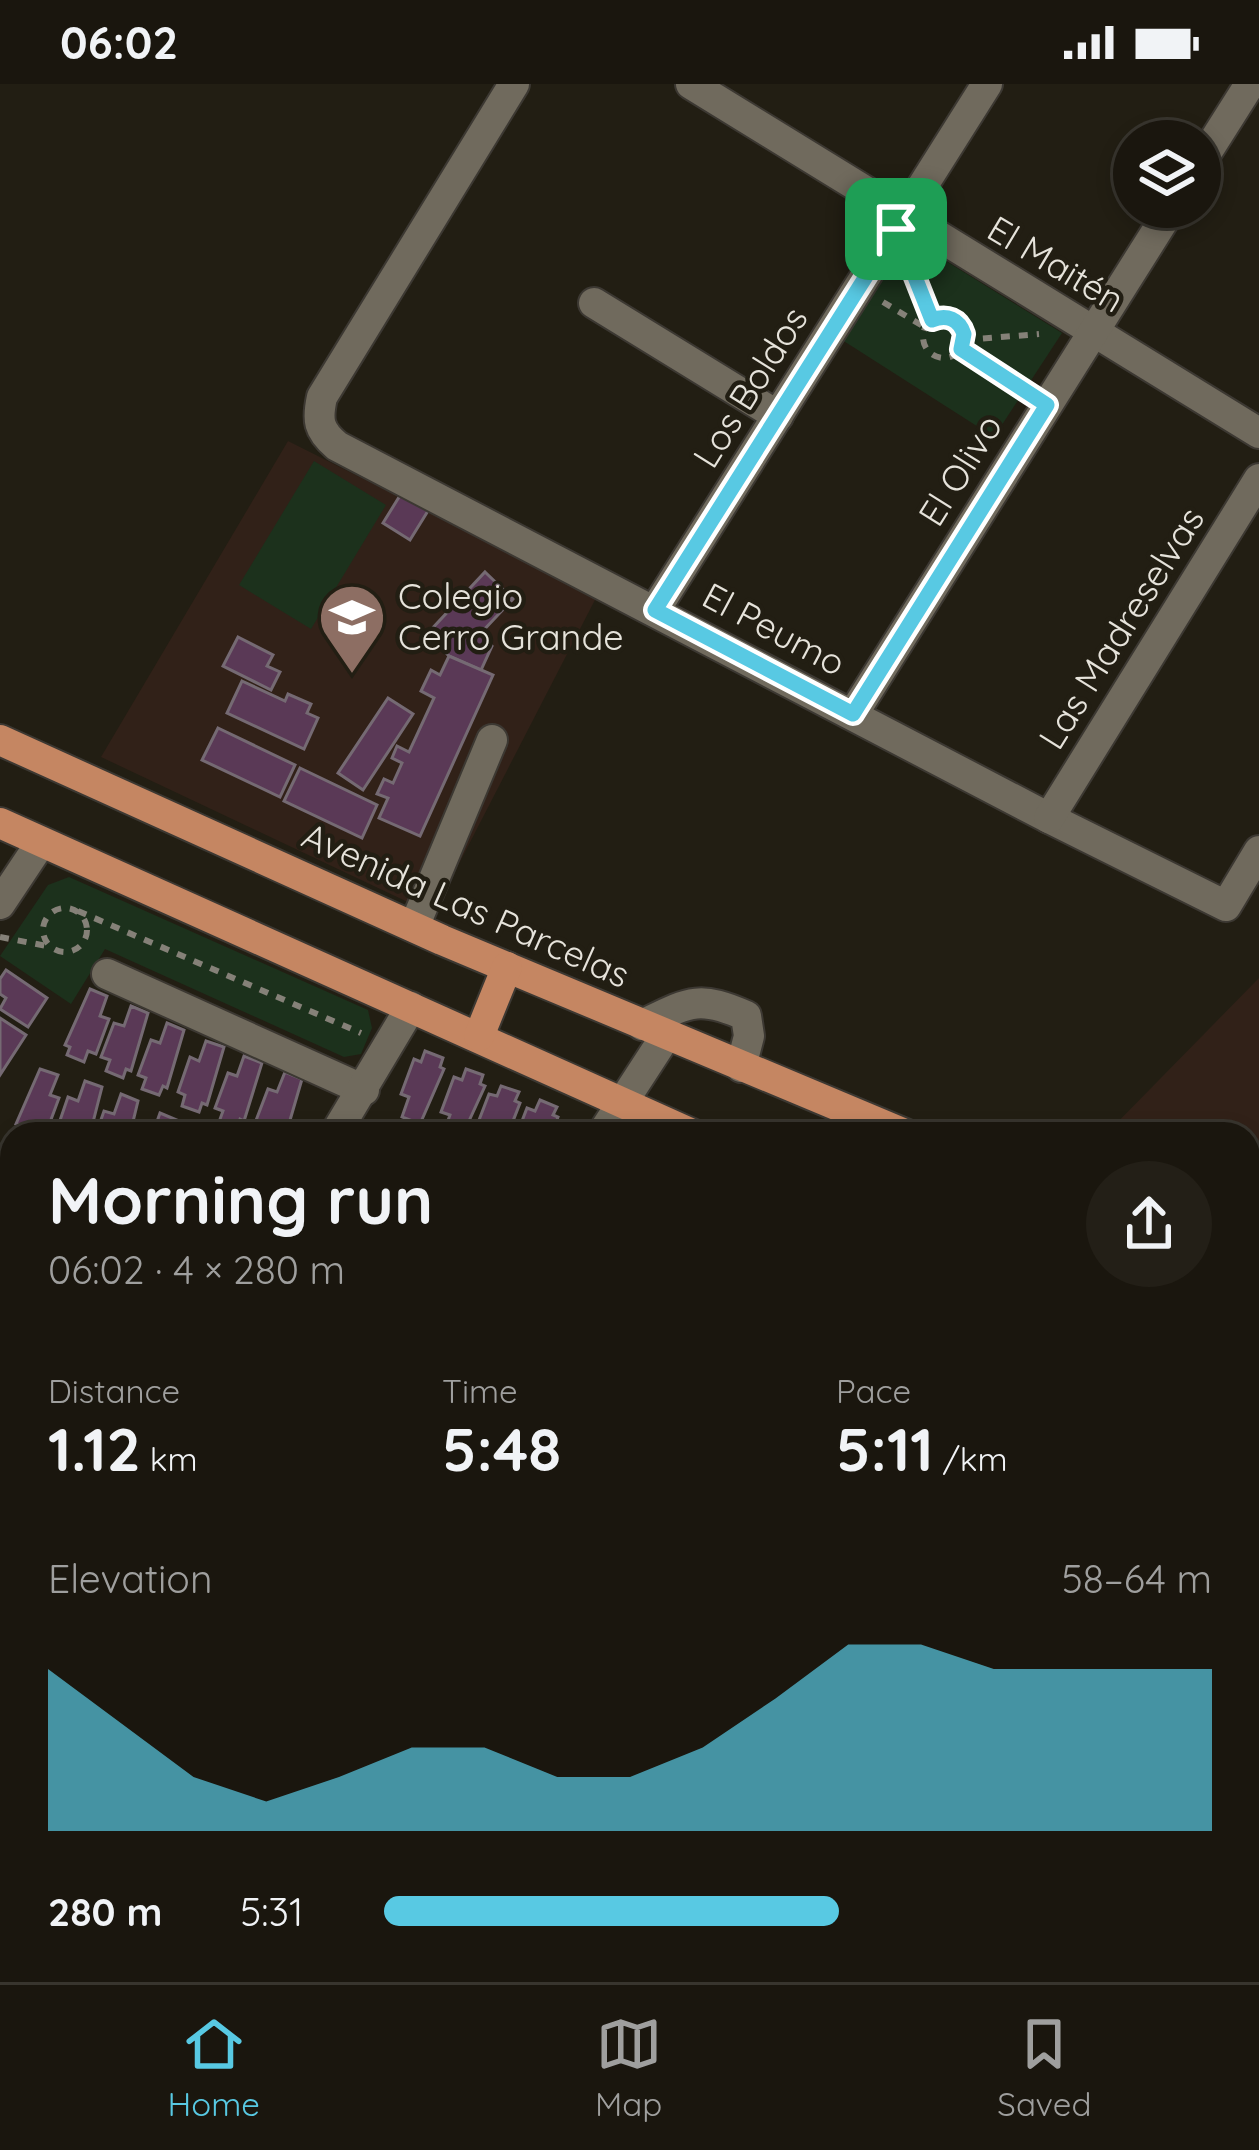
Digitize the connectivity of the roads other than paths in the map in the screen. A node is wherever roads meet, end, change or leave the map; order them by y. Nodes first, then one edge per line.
1 (514, 84) edge
2 (691, 84) edge
3 (987, 84) edge
4 (1250, 84) edge
5 (1221, 130) edge
6 (899, 223) junction
7 (1158, 228) edge
8 (594, 302) dead end
9 (1091, 331) junction
10 (778, 416) junction
11 (1259, 433) edge
12 (1259, 479) edge
13 (655, 610) junction
14 (853, 714) junction
15 (0, 740) edge
16 (492, 740) dead end
17 (1049, 818) junction
18 (0, 823) edge
19 (40, 844) junction
20 (1259, 851) edge
21 (0, 904) edge
22 (414, 927) junction
23 (507, 967) junction
24 (107, 974) dead end
25 (411, 1006) junction
26 (655, 1029) junction
27 (479, 1036) junction
28 (741, 1066) junction
29 (364, 1090) junction
30 (624, 1103) junction
31 (343, 1122) edge
32 (611, 1122) edge
33 (666, 1122) edge
34 (875, 1122) edge

1 - 13 street, El Peumo
2 - 6 street, El Maitén
3 - 6 street, Los Boldos
4 - 5 street
6 - 9 street, El Maitén
6 - 10 street, Los Boldos
7 - 9 street, El Olivo
8 - 10 street
9 - 11 street, El Maitén
9 - 14 street, El Olivo
10 - 13 street, Los Boldos
12 - 17 street, Las Madreselvas
13 - 14 street, El Peumo
14 - 17 street, El Peumo
15 - 22 main road, Avenida Las Parcelas
16 - 22 street
17 - 20 street, El Peumo
18 - 19 main road
19 - 21 street
19 - 25 main road
22 - 23 main road, Avenida Las Parcelas
23 - 26 main road, Avenida Las Parcelas
23 - 27 main road
24 - 29 street
25 - 27 main road
25 - 29 street
26 - 28 main road, Avenida Las Parcelas
26 - 28 street
26 - 30 street
27 - 30 main road
28 - 34 main road, Avenida Las Parcelas
29 - 31 street
30 - 32 street
30 - 33 main road

